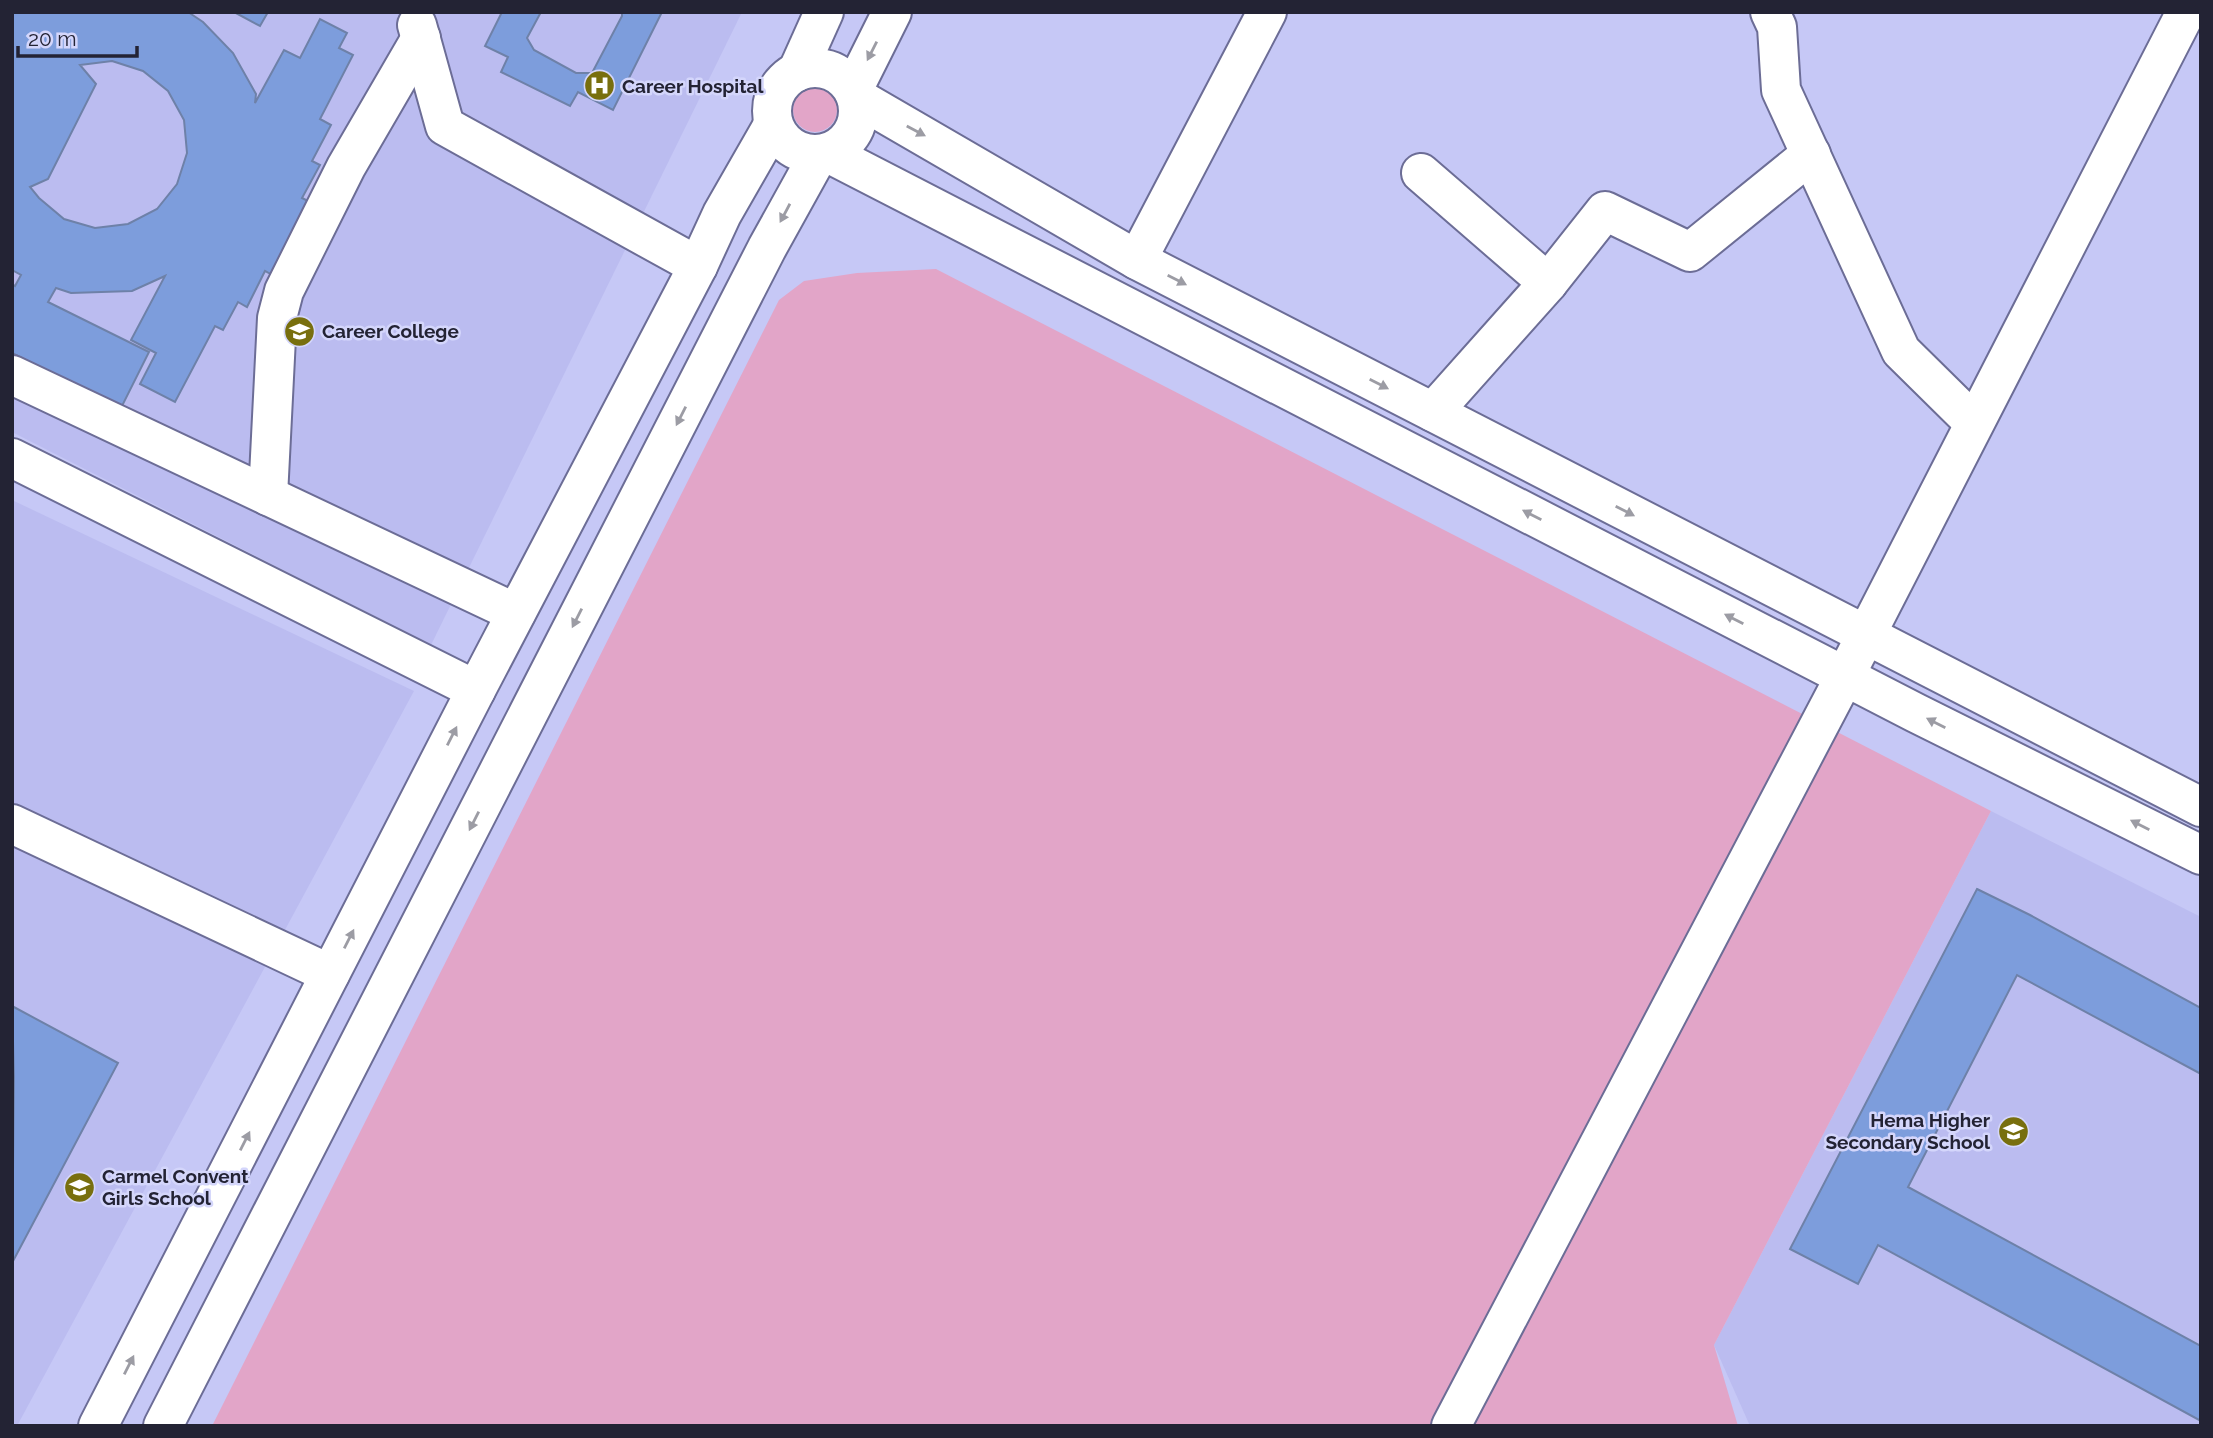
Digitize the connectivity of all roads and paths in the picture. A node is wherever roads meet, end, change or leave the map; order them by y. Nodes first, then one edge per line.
1 (824, 12) edge
2 (892, 12) edge
3 (1268, 12) edge
4 (1770, 12) edge
5 (2186, 12) edge
6 (417, 25) edge
7 (797, 72) junction
8 (855, 94) junction
9 (773, 125) junction
10 (823, 153) junction
11 (1811, 155) junction
12 (1421, 173) dead end
13 (1137, 260) junction
14 (698, 266) junction
15 (1548, 283) junction
16 (12, 375) edge
17 (1433, 412) junction
18 (1974, 423) junction
19 (12, 458) edge
20 (268, 496) junction
21 (516, 613) junction
22 (1865, 634) junction
23 (1845, 676) junction
24 (476, 690) junction
25 (2201, 807) edge
26 (12, 824) edge
27 (2201, 855) edge
28 (330, 974) junction
29 (98, 1426) edge
30 (163, 1426) edge
31 (1451, 1426) edge

1 - 7 street
2 -> 8 street
3 - 13 street
4 - 11 street
5 - 18 street
6 - 14 street
6 - 20 street
7 - 8 street
7 - 9 street
8 - 10 street
8 -> 13 street
9 - 10 street
9 - 14 street
23 -> 10 street
10 -> 30 street
11 - 15 street
11 - 18 street
12 - 15 street
13 -> 17 street
14 - 21 street
15 - 17 street
16 - 20 street
17 -> 22 street
18 - 22 street
19 - 24 street
20 - 21 street
21 - 24 street
22 - 23 street
22 - 25 street
27 -> 23 street
23 - 31 street
28 -> 24 street
26 - 28 street
29 -> 28 street

